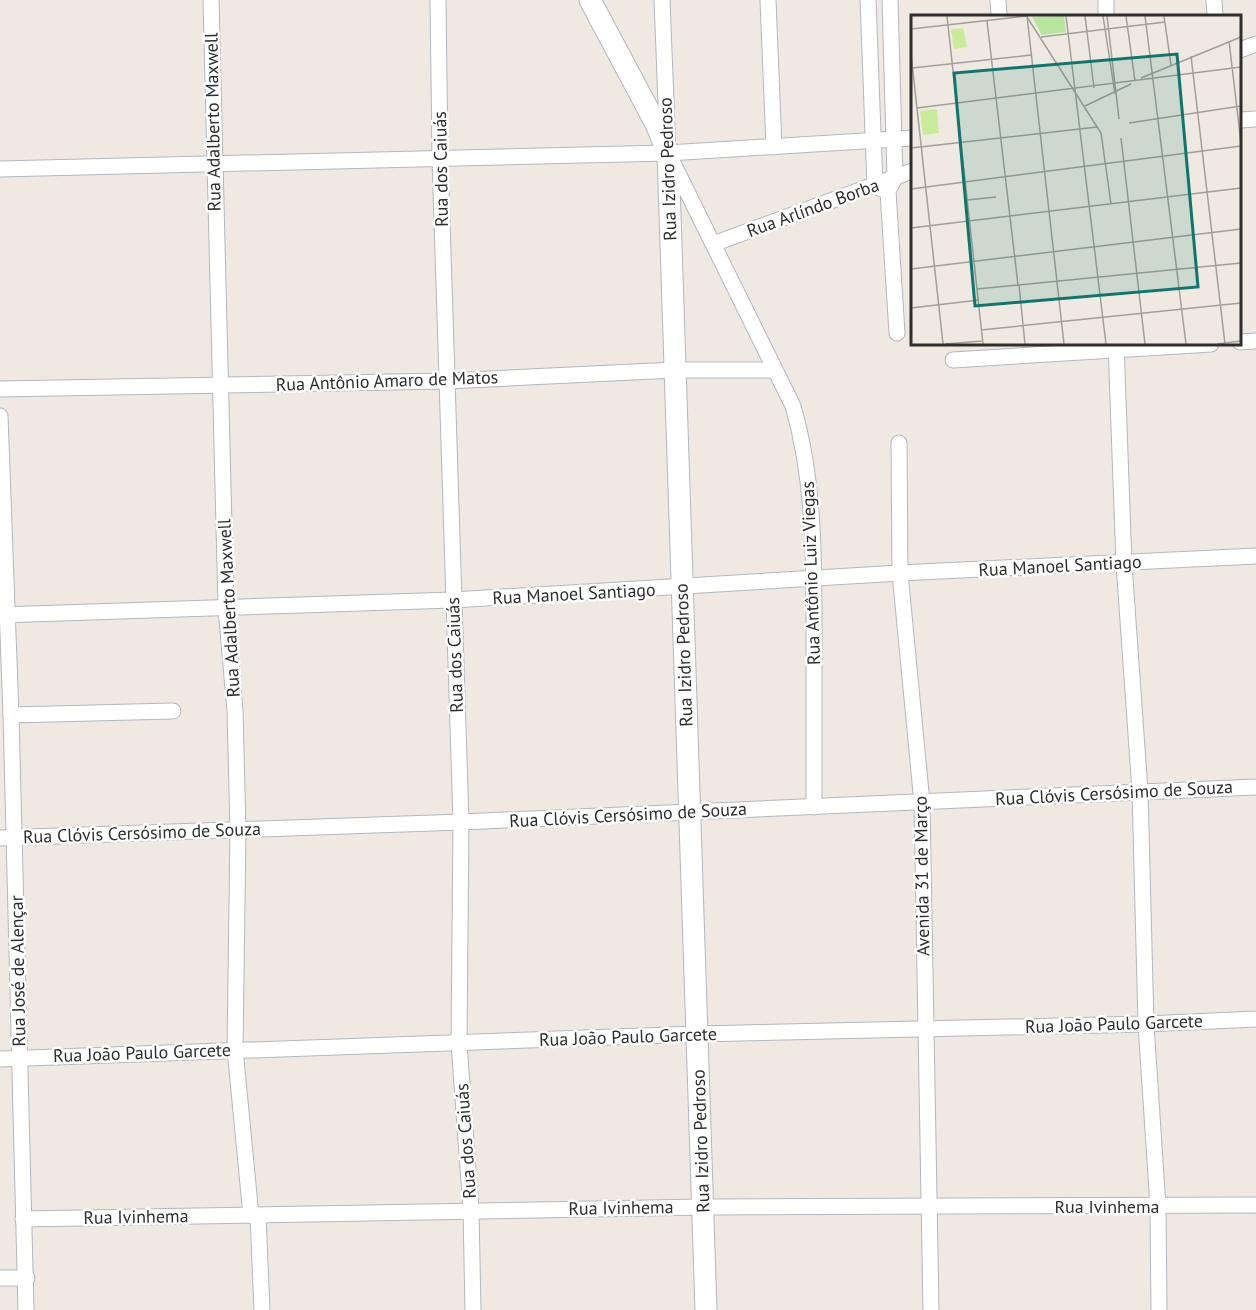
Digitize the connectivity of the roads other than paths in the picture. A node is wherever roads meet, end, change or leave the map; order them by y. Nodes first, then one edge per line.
1 (211, 0) edge
2 (438, 0) edge
3 (590, 0) edge
4 (662, 0) edge
5 (768, 0) edge
6 (868, 0) edge
7 (890, 0) edge
8 (998, 0) edge
9 (1214, 0) edge
10 (999, 15) edge
11 (1215, 15) edge
12 (1256, 44) edge
13 (1241, 49) edge
14 (1256, 119) edge
15 (1241, 120) edge
16 (911, 138) edge
17 (894, 139) junction
18 (873, 140) junction
19 (774, 147) junction
20 (668, 153) junction
21 (440, 158) junction
22 (214, 164) junction
23 (0, 169) edge
24 (911, 172) edge
25 (886, 185) junction
26 (714, 244) junction
27 (897, 333) dead end
28 (1256, 340) edge
29 (1241, 342) edge
30 (1180, 345) edge
31 (1117, 347) edge
32 (953, 360) dead end
33 (675, 370) junction
34 (773, 370) junction
35 (448, 381) junction
36 (221, 386) junction
37 (0, 389) edge
38 (0, 416) edge
39 (899, 443) dead end
40 (1256, 556) edge
41 (1124, 564) junction
42 (900, 573) junction
43 (814, 578) junction
44 (682, 588) junction
45 (453, 600) junction
46 (226, 608) junction
47 (4, 615) edge
48 (173, 711) dead end
49 (11, 714) junction
50 (1256, 787) edge
51 (1140, 791) junction
52 (922, 803) junction
53 (814, 807) junction
54 (690, 812) junction
55 (461, 822) junction
56 (238, 830) junction
57 (7, 838) edge
58 (1256, 1019) edge
59 (1146, 1024) junction
60 (925, 1029) junction
61 (697, 1034) junction
62 (459, 1043) junction
63 (235, 1049) junction
64 (20, 1058) junction
65 (0, 1059) edge
66 (1256, 1205) edge
67 (703, 1207) junction
68 (929, 1207) junction
69 (1158, 1207) junction
70 (471, 1210) junction
71 (254, 1215) junction
72 (23, 1219) junction
73 (0, 1278) edge
74 (27, 1278) junction
75 (26, 1310) edge
76 (262, 1310) edge
77 (473, 1310) edge
78 (706, 1310) edge
79 (931, 1310) edge
80 (1159, 1310) edge

1 - 22 street, Rua Adalberto Maxwell
2 - 21 street, Rua dos Caiuás
3 - 20 street
4 - 20 street, Rua Izidro Pedroso
5 - 19 street
6 - 18 street
7 - 17 street
8 - 10 street
9 - 11 street
12 - 13 street
14 - 15 street
16 - 17 street
17 - 18 street
17 - 25 street
18 - 19 street
18 - 25 street
19 - 20 street
20 - 21 street
20 - 26 street, Rua Antônio Luiz Viegas
20 - 33 street, Rua Izidro Pedroso
21 - 22 street
21 - 35 street, Rua dos Caiuás
22 - 23 street
22 - 36 street, Rua Adalberto Maxwell
24 - 25 street, Rua Arlíndo Borba
25 - 26 street, Rua Arlíndo Borba
25 - 27 street
26 - 34 street, Rua Antônio Luiz Viegas
28 - 29 street
30 - 31 street
31 - 32 street
31 - 41 street
33 - 34 street, Rua Antônio Amaro de Matos
33 - 35 street, Rua Antônio Amaro de Matos
33 - 44 street, Rua Izidro Pedroso
34 - 43 street, Rua Antônio Luiz Viegas
35 - 36 street, Rua Antônio Amaro de Matos
35 - 45 street, Rua dos Caiuás
36 - 37 street, Rua Antônio Amaro de Matos
36 - 46 street, Rua Adalberto Maxwell
38 - 47 street, Rua José de Alençar
39 - 42 street, Avenida 31 de Março
40 - 41 street, Rua Manoel Santiago
41 - 42 street, Rua Manoel Santiago
41 - 51 street
42 - 43 street, Rua Manoel Santiago
42 - 52 street, Avenida 31 de Março
43 - 44 street, Rua Manoel Santiago
43 - 53 street, Rua Antônio Luiz Viegas
44 - 45 street, Rua Manoel Santiago
44 - 54 street, Rua Izidro Pedroso
45 - 46 street, Rua Manoel Santiago
45 - 55 street, Rua dos Caiuás
46 - 47 street, Rua Manoel Santiago
46 - 56 street, Rua Adalberto Maxwell
47 - 49 street, Rua José de Alençar
48 - 49 street
49 - 57 street, Rua José de Alençar
50 - 51 street, Rua Clóvis Cersósimo de Souza
51 - 52 street, Rua Clóvis Cersósimo de Souza
51 - 59 street
52 - 53 street, Rua Clóvis Cersósimo de Souza
52 - 60 street, Avenida 31 de Março
53 - 54 street, Rua Clóvis Cersósimo de Souza
54 - 55 street, Rua Clóvis Cersósimo de Souza
54 - 61 street, Rua Izidro Pedroso
55 - 56 street, Rua Clóvis Cersósimo de Souza
55 - 62 street, Rua dos Caiuás
56 - 57 street, Rua Clóvis Cersósimo de Souza
56 - 63 street, Rua Adalberto Maxwell
57 - 64 street, Rua José de Alençar
58 - 59 street, Rua João Paulo Garcete
59 - 60 street, Rua João Paulo Garcete
59 - 69 street
60 - 61 street, Rua João Paulo Garcete
60 - 68 street, Avenida 31 de Março
61 - 62 street, Rua João Paulo Garcete
61 - 67 street, Rua Izidro Pedroso
62 - 63 street, Rua João Paulo Garcete
62 - 70 street, Rua dos Caiuás
63 - 64 street, Rua João Paulo Garcete
63 - 71 street, Rua Adalberto Maxwell
64 - 65 street, Rua João Paulo Garcete
64 - 72 street, Rua José de Alençar
66 - 69 street, Rua Ivinhema
67 - 68 street, Rua Ivinhema
67 - 70 street, Rua Ivinhema
67 - 78 street, Rua Izidro Pedroso
68 - 69 street, Rua Ivinhema
68 - 79 street, Avenida 31 de Março
69 - 80 street
70 - 71 street, Rua Ivinhema
70 - 77 street, Rua dos Caiuás
71 - 72 street, Rua Ivinhema
71 - 76 street, Rua Adalberto Maxwell
72 - 74 street, Rua José de Alençar
73 - 74 street
74 - 75 street, Rua José de Alençar

